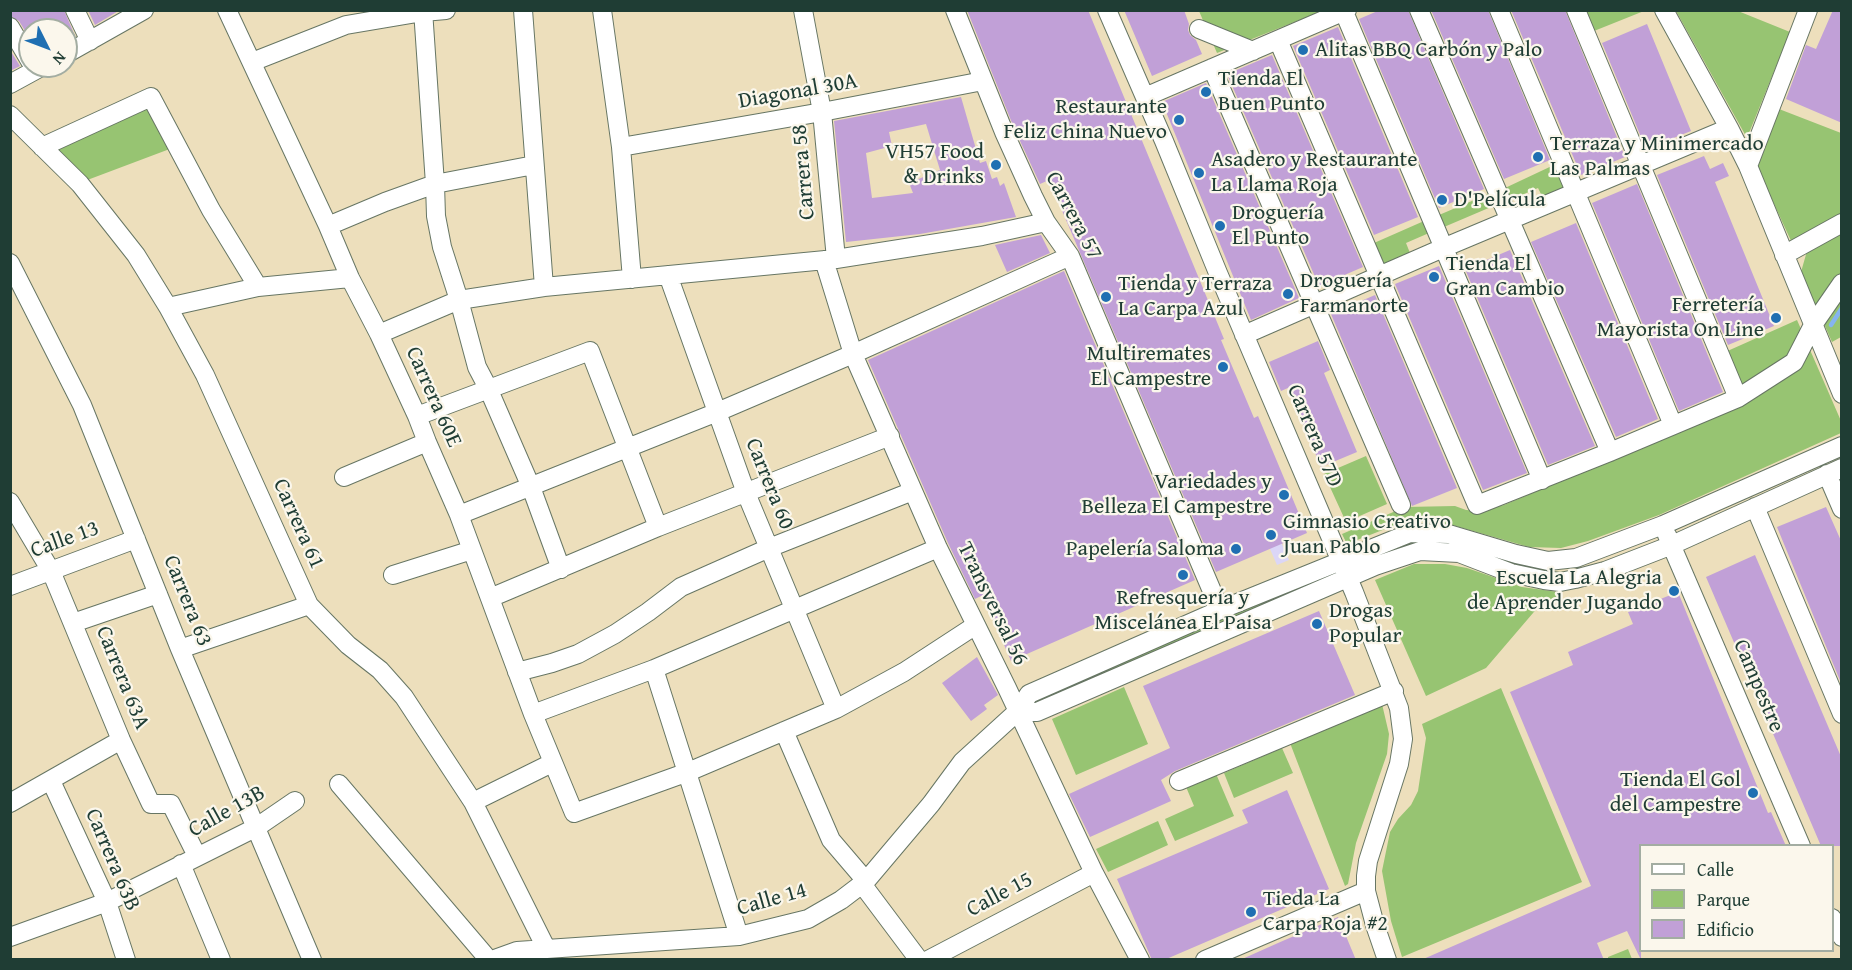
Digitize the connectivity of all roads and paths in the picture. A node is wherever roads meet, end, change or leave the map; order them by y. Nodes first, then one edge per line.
1 (75, 10) edge
2 (144, 10) edge
3 (227, 10) edge
4 (446, 10) edge
5 (523, 10) edge
6 (602, 10) edge
7 (804, 10) edge
8 (955, 10) edge
9 (1107, 10) edge
10 (1419, 10) edge
11 (1499, 10) edge
12 (1576, 10) edge
13 (1664, 10) edge
14 (1808, 10) edge
15 (423, 11) edge
16 (1345, 11) edge
17 (1199, 28) dead end
18 (1278, 40) junction
19 (90, 41) junction
20 (78, 48) edge
21 (1253, 51) junction
22 (252, 62) junction
23 (1212, 68) junction
24 (983, 81) junction
25 (1145, 97) junction
26 (822, 112) junction
27 (10, 115) edge
28 (1729, 128) junction
29 (42, 147) junction
30 (621, 147) junction
31 (534, 165) junction
32 (1642, 166) junction
33 (1748, 166) junction
34 (435, 184) junction
35 (1576, 192) junction
36 (1510, 221) junction
37 (1046, 222) junction
38 (1842, 223) edge
39 (328, 226) junction
40 (1443, 248) junction
41 (1784, 255) junction
42 (1070, 256) junction
43 (830, 259) junction
44 (10, 263) edge
45 (668, 274) junction
46 (1380, 276) junction
47 (350, 278) junction
48 (632, 279) junction
49 (1842, 283) edge
50 (258, 287) junction
51 (544, 287) junction
52 (459, 300) junction
53 (1313, 304) junction
54 (168, 307) junction
55 (1813, 325) junction
56 (379, 334) junction
57 (1244, 335) junction
58 (853, 354) junction
59 (488, 388) junction
60 (1842, 394) edge
61 (1738, 398) junction
62 (715, 413) junction
63 (417, 416) junction
64 (1673, 425) junction
65 (890, 436) junction
66 (426, 442) junction
67 (1842, 446) edge
68 (626, 448) junction
69 (1610, 452) junction
70 (1834, 471) edge
71 (344, 477) dead end
72 (1542, 480) junction
73 (531, 487) junction
74 (913, 491) junction
75 (746, 493) junction
76 (10, 502) edge
77 (1401, 505) dead end
78 (1755, 507) junction
79 (1842, 508) edge
80 (459, 515) junction
81 (1663, 525) junction
82 (658, 527) junction
83 (136, 539) junction
84 (1672, 545) junction
85 (769, 548) junction
86 (938, 548) junction
87 (472, 550) junction
88 (1516, 554) junction
89 (1340, 560) junction
90 (561, 569) junction
91 (51, 571) junction
92 (1511, 573) junction
93 (393, 575) dead end
94 (1348, 578) junction
95 (10, 586) edge
96 (158, 594) junction
97 (490, 598) junction
98 (309, 605) junction
99 (794, 610) junction
100 (1220, 610) junction
101 (73, 623) junction
102 (976, 625) junction
103 (180, 650) junction
104 (654, 669) junction
105 (517, 672) junction
106 (1394, 691) junction
107 (836, 709) junction
108 (1018, 711) junction
109 (533, 714) junction
110 (1842, 714) edge
111 (784, 731) junction
112 (121, 740) junction
113 (552, 763) junction
114 (688, 772) junction
115 (51, 781) junction
116 (1179, 781) dead end
117 (339, 784) dead end
118 (295, 801) dead end
119 (473, 802) junction
120 (10, 804) edge
121 (257, 826) junction
122 (1800, 844) edge
123 (189, 860) junction
124 (1094, 873) junction
125 (864, 882) junction
126 (1366, 891) junction
127 (107, 902) junction
128 (1834, 920) edge
129 (739, 936) junction
130 (10, 937) edge
131 (1842, 938) edge
132 (546, 948) junction
133 (126, 960) edge
134 (221, 960) edge
135 (312, 960) edge
136 (491, 960) edge
137 (919, 960) edge
138 (928, 960) edge
139 (1140, 960) edge
140 (1205, 960) edge
141 (1387, 960) edge

1 - 19 street
2 - 19 street
3 - 22 street, Carrera 60E
4 - 15 street
5 - 31 street
6 - 30 street
7 - 26 street, Carrera 58
8 - 24 street, Carrera 57
9 - 25 street, Carrera 57D
10 - 36 street
11 - 35 street
12 - 32 street
13 - 28 street
14 - 33 street
15 - 22 street
15 - 34 street
16 - 18 street
16 - 40 street
17 - 21 street
18 - 21 street
18 - 46 street
19 - 20 street
21 - 23 street
22 - 39 street, Carrera 60E
23 - 25 street
23 - 53 street
24 - 26 street, Diagonal 30A
24 - 37 street, Carrera 57
25 - 57 street, Carrera 57D
26 - 30 street, Diagonal 30A
26 - 43 street, Carrera 58
27 - 29 street, Carrera 61
28 - 32 street
28 - 33 street
29 - 50 street
29 - 54 street, Carrera 61
30 - 48 street
31 - 34 street
31 - 51 street
32 - 35 street
32 - 61 street
33 - 41 street
34 - 39 street
34 - 52 street
35 - 36 street
35 - 64 street
36 - 40 street
36 - 69 street
37 - 42 street, Carrera 57
37 - 43 street
38 - 41 street
39 - 47 street, Carrera 60E
40 - 46 street
40 - 72 street
41 - 55 street
42 - 58 street
42 - 100 street, Carrera 57
43 - 45 street
43 - 58 street, Transversal 56
44 - 83 street, Carrera 63
45 - 48 street
45 - 62 street, Carrera 60
46 - 53 street
46 - 72 street
47 - 50 street
47 - 56 street, Carrera 60E
48 - 51 street
49 - 55 street
50 - 54 street
51 - 52 street
52 - 56 street
52 - 59 street
53 - 57 street
53 - 77 street
54 - 98 street, Carrera 61
55 - 60 street
55 - 61 street
56 - 63 street, Carrera 60E
57 - 89 street, Carrera 57D
58 - 62 street
58 - 65 street, Transversal 56
59 - 63 street
59 - 68 street
59 - 73 street
61 - 64 street
62 - 68 street
62 - 75 street, Carrera 60
63 - 66 street, Carrera 60E
64 - 69 street
65 - 74 street, Transversal 56
65 - 75 street
66 - 71 street
66 - 80 street, Carrera 60E
67 - 81 street
68 - 73 street
68 - 82 street
69 - 72 street
70 - 78 street
70 - 79 street
73 - 80 street
73 - 90 street
74 - 85 street
74 - 86 street, Transversal 56
75 - 82 street
75 - 85 street, Carrera 60
76 - 91 street, Carrera 63A
78 - 84 street
78 - 110 street
80 - 87 street, Carrera 60E
81 - 84 street, Campestre
81 - 88 street
82 - 90 street
83 - 91 street, Calle 13
83 - 96 street, Carrera 63
84 - 92 street
84 - 122 street, Campestre
85 - 99 street, Carrera 60
85 - 105 street
86 - 99 street
86 - 102 street, Transversal 56
87 - 93 street
87 - 97 street, Carrera 60E
88 - 89 street
88 - 92 street
89 - 94 street, Carrera 57D
89 - 100 street, Calle 14
90 - 97 street
91 - 95 street, Calle 13
91 - 101 street, Carrera 63A
92 - 94 street
94 - 106 street, Carrera 57D
94 - 108 street
96 - 101 street
96 - 103 street, Carrera 63
97 - 105 street, Carrera 60E
98 - 103 street
98 - 119 street, Carrera 61
99 - 104 street
99 - 107 street, Carrera 60
100 - 108 street, Calle 14
101 - 112 street, Carrera 63A
102 - 107 street
102 - 108 street, Transversal 56
103 - 121 street, Carrera 63
104 - 109 street
104 - 114 street
105 - 109 street, Carrera 60E
106 - 116 street
106 - 126 street, Carrera 57D
107 - 111 street
108 - 124 street, Transversal 56
108 - 125 street, Calle 14
109 - 113 street, Carrera 60E
111 - 114 street
111 - 125 street
112 - 115 street
112 - 123 street, Carrera 63A
113 - 114 street, Carrera 60E
113 - 119 street
114 - 129 street
115 - 120 street
115 - 127 street, Carrera 63B
117 - 136 street
118 - 121 street, Calle 13B
119 - 132 street, Carrera 61
121 - 123 street, Calle 13B
121 - 135 street, Carrera 63
123 - 127 street, Calle 13B
123 - 134 street, Carrera 63A
124 - 138 street, Calle 15
124 - 139 street, Transversal 56
125 - 129 street, Calle 14
125 - 137 street
126 - 140 street
126 - 141 street, Carrera 57D
127 - 130 street, Calle 13B
127 - 133 street, Carrera 63B
128 - 131 street
129 - 132 street, Calle 14
132 - 136 street, Calle 14

